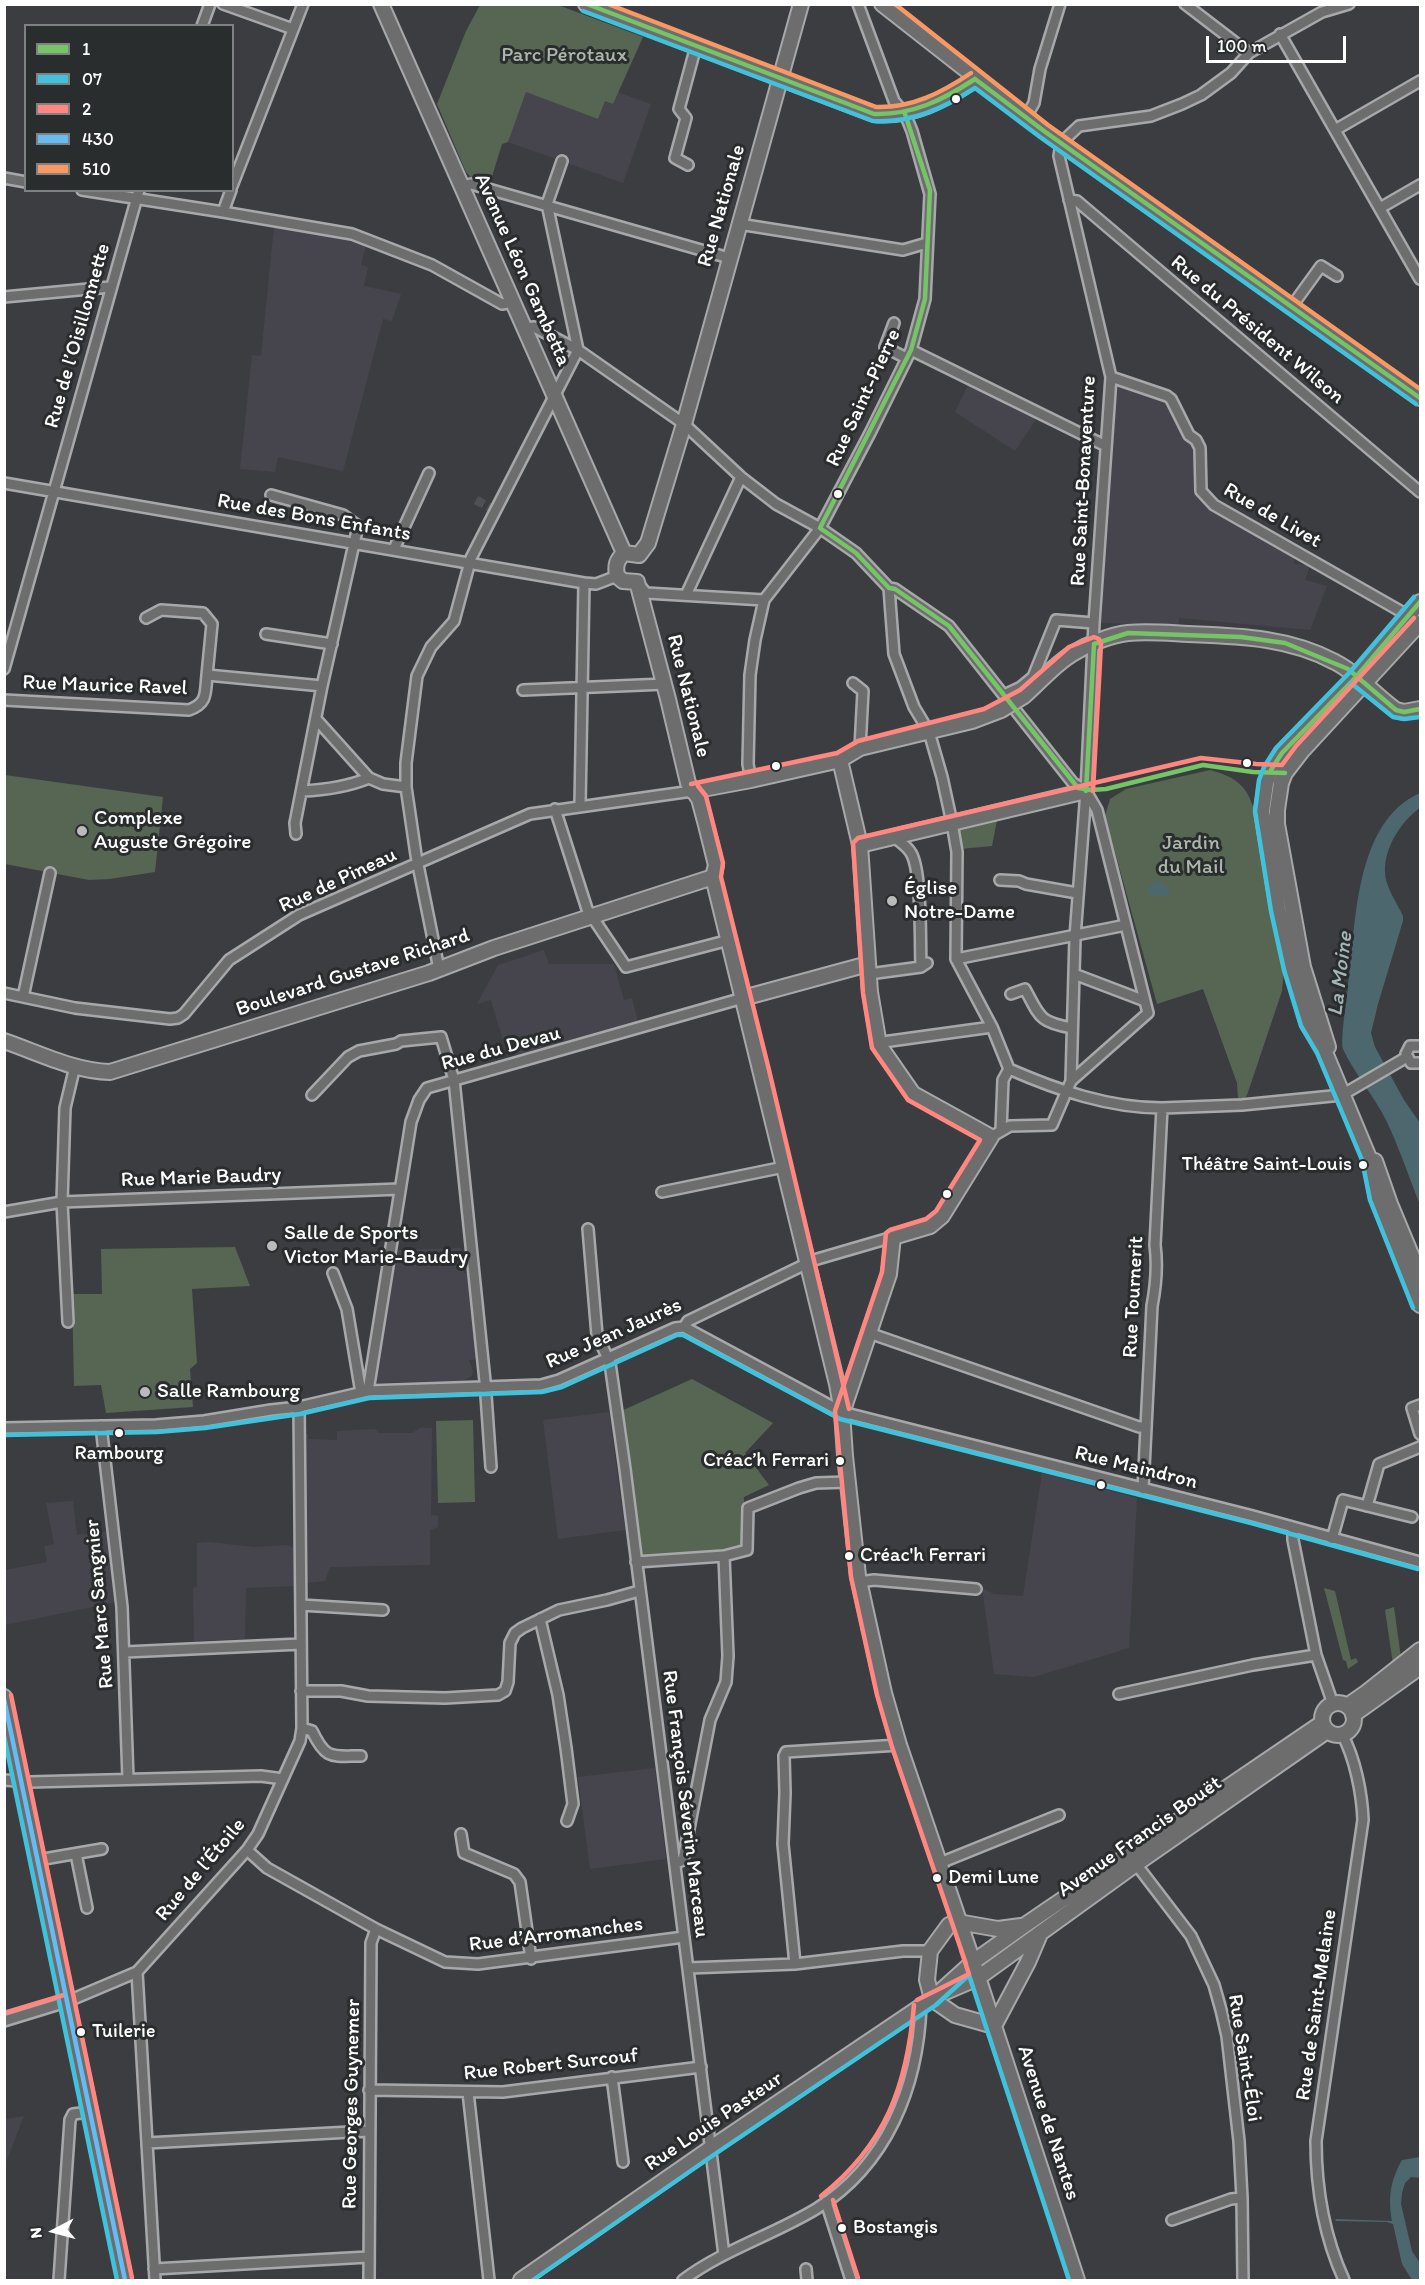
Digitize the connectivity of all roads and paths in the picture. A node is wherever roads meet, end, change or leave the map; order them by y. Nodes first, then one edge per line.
1 (210, 4) edge
2 (224, 4) edge
3 (303, 4) edge
4 (381, 4) edge
5 (586, 4) edge
6 (801, 4) edge
7 (858, 4) edge
8 (882, 4) edge
9 (1060, 4) edge
10 (1185, 4) edge
11 (1349, 4) edge
12 (1321, 8) edge
13 (203, 24) edge
14 (293, 29) junction
15 (1280, 34) junction
16 (696, 46) junction
17 (1249, 53) junction
18 (780, 77) junction
19 (975, 78) junction
20 (1420, 81) edge
21 (905, 114) junction
22 (1026, 117) junction
23 (1335, 130) junction
24 (1061, 143) junction
25 (562, 161) dead end
26 (688, 165) dead end
27 (4, 178) edge
28 (234, 181) edge
29 (24, 182) edge
30 (1420, 185) edge
31 (462, 186) junction
32 (104, 192) edge
33 (230, 192) edge
34 (137, 195) edge
35 (1069, 200) junction
36 (547, 204) junction
37 (1380, 208) junction
38 (222, 212) junction
39 (738, 224) junction
40 (927, 243) junction
41 (729, 258) junction
42 (1337, 276) dead end
43 (1420, 279) edge
44 (110, 287) junction
45 (4, 297) edge
46 (513, 303) junction
47 (1292, 306) junction
48 (894, 323) dead end
49 (525, 328) junction
50 (578, 350) junction
51 (908, 354) junction
52 (1111, 377) junction
53 (554, 394) junction
54 (1420, 398) edge
55 (684, 424) junction
56 (1106, 446) junction
57 (428, 476) dead end
58 (741, 477) junction
59 (4, 483) edge
60 (54, 491) junction
61 (1420, 492) edge
62 (271, 495) dead end
63 (820, 528) junction
64 (355, 543) junction
65 (394, 549) junction
66 (624, 553) junction
67 (469, 564) junction
68 (617, 576) junction
69 (637, 582) junction
70 (584, 583) junction
71 (889, 588) junction
72 (686, 595) junction
73 (764, 600) junction
74 (1420, 602) edge
75 (146, 618) dead end
76 (1415, 619) edge
77 (1094, 623) junction
78 (267, 634) dead end
79 (9, 638) edge
80 (332, 644) junction
81 (1094, 644) junction
82 (4, 669) edge
83 (207, 675) junction
84 (1360, 681) junction
85 (853, 683) dead end
86 (664, 684) junction
87 (322, 686) junction
88 (583, 687) junction
89 (523, 690) dead end
90 (1004, 694) junction
91 (4, 700) edge
92 (1420, 709) edge
93 (316, 719) junction
94 (929, 732) junction
95 (860, 748) junction
96 (840, 760) junction
97 (369, 778) junction
98 (751, 780) junction
99 (406, 787) junction
100 (302, 791) junction
101 (692, 791) junction
102 (1086, 791) junction
103 (580, 805) junction
104 (557, 814) junction
105 (952, 823) junction
106 (296, 834) dead end
107 (894, 837) junction
108 (860, 845) junction
109 (418, 864) junction
110 (50, 873) dead end
111 (713, 877) junction
112 (1000, 880) dead end
113 (1077, 893) junction
114 (592, 916) junction
115 (1126, 925) junction
116 (1075, 937) junction
117 (729, 940) junction
118 (956, 959) junction
119 (439, 969) junction
120 (869, 969) junction
121 (1074, 974) junction
122 (4, 993) edge
123 (1011, 994) dead end
124 (23, 997) junction
125 (743, 998) junction
126 (1144, 1001) junction
127 (992, 1027) junction
128 (1072, 1028) junction
129 (4, 1041) edge
130 (1420, 1044) edge
131 (879, 1046) junction
132 (1407, 1057) junction
133 (1420, 1063) edge
134 (75, 1066) junction
135 (1009, 1069) junction
136 (454, 1080) junction
137 (1071, 1081) junction
138 (1067, 1091) junction
139 (1348, 1092) junction
140 (312, 1095) dead end
141 (1162, 1108) junction
142 (996, 1133) junction
143 (784, 1167) junction
144 (400, 1189) junction
145 (662, 1192) dead end
146 (63, 1202) junction
147 (4, 1212) edge
148 (588, 1229) dead end
149 (893, 1237) junction
150 (807, 1264) junction
151 (333, 1273) dead end
152 (1420, 1276) edge
153 (1420, 1305) edge
154 (68, 1322) dead end
155 (684, 1327) junction
156 (869, 1333) junction
157 (608, 1358) junction
158 (484, 1387) junction
159 (364, 1392) junction
160 (1420, 1405) edge
161 (299, 1407) junction
162 (842, 1412) junction
163 (101, 1426) junction
164 (1146, 1427) junction
165 (4, 1428) edge
166 (1420, 1434) edge
167 (1420, 1447) edge
168 (491, 1467) dead end
169 (848, 1482) junction
170 (1143, 1488) junction
171 (1367, 1506) junction
172 (1412, 1517) dead end
173 (1293, 1528) junction
174 (1332, 1539) junction
175 (724, 1556) junction
176 (636, 1562) junction
177 (1420, 1562) edge
178 (859, 1582) junction
179 (976, 1589) dead end
180 (639, 1591) junction
181 (300, 1605) junction
182 (382, 1610) dead end
183 (540, 1619) junction
184 (301, 1644) junction
185 (1420, 1650) edge
186 (125, 1652) junction
187 (1316, 1655) junction
188 (1420, 1667) edge
189 (302, 1691) junction
190 (1119, 1694) dead end
191 (4, 1697) edge
192 (1344, 1708) junction
193 (1325, 1727) junction
194 (302, 1728) junction
195 (1342, 1734) junction
196 (899, 1745) junction
197 (361, 1756) dead end
198 (128, 1779) junction
199 (283, 1779) junction
200 (4, 1780) edge
201 (22, 1782) junction
202 (1059, 1815) dead end
203 (567, 1821) dead end
204 (461, 1834) dead end
205 (102, 1849) dead end
206 (247, 1850) junction
207 (76, 1854) junction
208 (38, 1860) junction
209 (676, 1863) junction
210 (940, 1863) junction
211 (1136, 1864) junction
212 (87, 1908) dead end
213 (958, 1922) junction
214 (1025, 1925) junction
215 (376, 1929) junction
216 (1040, 1934) junction
217 (684, 1937) junction
218 (930, 1951) junction
219 (531, 1959) junction
220 (973, 1962) junction
221 (795, 1964) junction
222 (688, 1968) junction
223 (137, 1972) junction
224 (978, 1978) junction
225 (66, 2002) junction
226 (926, 2002) junction
227 (4, 2020) edge
228 (994, 2026) junction
229 (700, 2067) junction
230 (612, 2077) junction
231 (369, 2091) junction
232 (468, 2092) junction
233 (89, 2112) junction
234 (369, 2131) junction
235 (147, 2143) junction
236 (711, 2148) junction
237 (623, 2162) dead end
238 (1242, 2198) junction
239 (826, 2202) junction
240 (1172, 2220) dead end
241 (724, 2255) junction
242 (368, 2257) junction
243 (154, 2269) junction
244 (806, 2269) dead end
245 (59, 2280) edge
246 (125, 2280) edge
247 (155, 2280) edge
248 (369, 2280) edge
249 (489, 2280) edge
250 (521, 2280) edge
251 (683, 2280) edge
252 (807, 2280) edge
253 (852, 2280) edge
254 (1077, 2280) edge
255 (1243, 2280) edge
256 (1344, 2280) edge

1 - 13 street
2 - 14 street
3 - 14 street
4 - 31 street, Avenue Léon Gambetta
5 - 16 street
6 - 18 street, Rue Nationale
7 - 21 street, Rue Saint-Pierre
8 - 19 street
9 - 22 street
10 - 17 street
11 - 12 street
12 - 15 street
14 - 28 street
15 - 17 street
15 - 23 street
16 - 18 street
16 - 26 street
17 - 24 street
18 - 21 street
18 - 39 street, Rue Nationale
19 - 21 street
19 - 22 street
20 - 23 street
21 - 40 street, Rue Saint-Pierre
22 - 24 street
23 - 37 street
24 - 35 street, Rue Saint-Bonaventure
24 - 47 street
25 - 36 street
27 - 29 street
30 - 37 street
31 - 36 street
31 - 46 street, Avenue Léon Gambetta
32 - 34 street
33 - 38 street
34 - 38 street
34 - 44 street, Rue de l’Oisillonnette
35 - 52 street, Rue Saint-Bonaventure
35 - 61 street, Rue du Président Wilson
36 - 41 street
36 - 50 street
37 - 43 street
38 - 46 street
39 - 40 street
39 - 41 street, Rue Nationale
40 - 51 street, Rue Saint-Pierre
41 - 55 street, Rue Nationale
42 - 47 street
44 - 45 street
44 - 60 street, Rue de l’Oisillonnette
46 - 49 street, Avenue Léon Gambetta
47 - 54 street
48 - 51 street
49 - 50 street
49 - 53 street, Avenue Léon Gambetta
50 - 53 street
50 - 55 street
51 - 56 street
51 - 63 street, Rue Saint-Pierre
52 - 56 street, Rue Saint-Bonaventure
52 - 76 street, Rue de Livet
53 - 66 street, Avenue Léon Gambetta
53 - 67 street
55 - 58 street
55 - 66 street, Rue Nationale
56 - 77 street, Rue Saint-Bonaventure
57 - 65 street
58 - 63 street
58 - 72 street
59 - 60 street, Rue des Bons Enfants
60 - 64 street, Rue des Bons Enfants
60 - 79 street, Rue de l’Oisillonnette
62 - 64 street
63 - 71 street
63 - 73 street, Rue Saint-Pierre
64 - 65 street, Rue des Bons Enfants
64 - 80 street
65 - 67 street, Rue des Bons Enfants
66 - 68 street
67 - 70 street, Rue des Bons Enfants
67 - 99 street
68 - 69 street
68 - 70 street, Rue des Bons Enfants
69 - 72 street
69 - 86 street, Rue Nationale
70 - 88 street
71 - 90 street
71 - 94 street
72 - 73 street
73 - 98 street
74 - 76 street
75 - 83 street
76 - 84 street
77 - 81 street, Rue Saint-Bonaventure
77 - 90 street
78 - 80 street
79 - 82 street, Rue de l’Oisillonnette
80 - 87 street
81 - 84 street
81 - 94 street, bridge
81 - 102 street, Rue Saint-Bonaventure
83 - 87 street, Rue Maurice Ravel
83 - 91 street, Rue Maurice Ravel
84 - 92 street
84 - 139 street
85 - 95 street
86 - 88 street
86 - 101 street, Rue Nationale
87 - 93 street
88 - 89 street
88 - 103 street
90 - 102 street
93 - 97 street
93 - 100 street
94 - 95 street
94 - 105 street
95 - 96 street
96 - 98 street
96 - 108 street
97 - 99 street
97 - 100 street
98 - 101 street
99 - 109 street
100 - 106 street
101 - 103 street
101 - 111 street, Rue Nationale
102 - 105 street
102 - 113 street, Rue Saint-Bonaventure
102 - 115 street
103 - 104 street, Rue de Pineau
104 - 109 street, Rue de Pineau
104 - 114 street
105 - 107 street
105 - 118 street
107 - 108 street
107 - 120 street
108 - 120 street
109 - 119 street
109 - 124 street, Rue de Pineau
110 - 124 street
111 - 114 street, Boulevard Gustave Richard
111 - 117 street, Rue Nationale
112 - 113 street
113 - 116 street, Rue Saint-Bonaventure
114 - 117 street
114 - 119 street, Boulevard Gustave Richard
115 - 116 street
115 - 126 street
116 - 118 street
116 - 121 street, Rue Saint-Bonaventure
117 - 125 street, Rue Nationale
118 - 127 street
119 - 134 street, Boulevard Gustave Richard
120 - 125 street
120 - 131 street
121 - 126 street
121 - 128 street, Rue Saint-Bonaventure
122 - 124 street, Rue de Pineau
123 - 128 street
125 - 136 street, Rue du Devau
125 - 143 street, Rue Nationale
126 - 137 street
127 - 131 street
127 - 135 street
128 - 137 street, Rue Saint-Bonaventure
129 - 134 street, Boulevard Gustave Richard
130 - 132 street
131 - 142 street
132 - 133 street
132 - 139 street
134 - 146 street
135 - 138 street
135 - 142 street
136 - 140 street
136 - 144 street, Rue du Devau
136 - 158 street
137 - 138 street
138 - 141 street
138 - 142 street
139 - 141 street
139 - 152 street
139 - 153 street
141 - 164 street, Rue Tournerit
142 - 149 street
143 - 145 street
143 - 150 street, Rue Nationale
144 - 146 street, Rue Marie Baudry
144 - 159 street, Rue du Devau
146 - 147 street, Rue Marie Baudry
146 - 154 street
148 - 157 street, Rue François Séverin Marceau
149 - 150 street, Rue Jean Jaurès
149 - 156 street
150 - 155 street, Rue Jean Jaurès
150 - 162 street, Rue Nationale
151 - 159 street
155 - 157 street, Rue Jean Jaurès
155 - 162 street, Rue Maindron
156 - 162 street
156 - 164 street
157 - 158 street, Rue Jean Jaurès
157 - 176 street, Rue François Séverin Marceau
158 - 159 street, Rue Jean Jaurès
158 - 168 street
159 - 161 street, Rue Jean Jaurès
160 - 166 street
161 - 163 street, Rue Jean Jaurès
161 - 181 street, Rue de l’Étoile
162 - 169 street, Rue Nationale
162 - 170 street, Rue Maindron
163 - 165 street, Rue Jean Jaurès
163 - 186 street, Rue Marc Sangnier
164 - 170 street, Rue Tournerit
167 - 171 street
169 - 175 street
169 - 178 street, Rue Nationale
170 - 173 street, Rue Maindron
171 - 172 street
171 - 174 street
173 - 174 street, Rue Maindron
173 - 187 street
174 - 177 street, Rue Maindron
175 - 176 street
175 - 209 street
176 - 180 street, Rue François Séverin Marceau
178 - 179 street
178 - 196 street, Rue Nationale
180 - 183 street
180 - 209 street, Rue François Séverin Marceau
181 - 182 street
181 - 184 street, Rue de l’Étoile
183 - 189 street
183 - 203 street
184 - 186 street
184 - 189 street, Rue de l’Étoile
185 - 192 street
186 - 198 street, Rue Marc Sangnier
187 - 190 street
187 - 192 street
188 - 192 street
189 - 194 street, Rue de l’Étoile
191 - 201 street
192 - 193 street
192 - 195 street
193 - 195 street
193 - 211 street, Avenue Francis Bouët
193 - 214 street, Avenue Francis Bouët
194 - 197 street
194 - 199 street, Rue de l’Étoile
195 - 256 street, Rue de Saint-Melaine
196 - 210 street, Avenue de Nantes
196 - 221 street
198 - 199 street
198 - 201 street
199 - 206 street, Rue de l’Étoile
200 - 201 street
201 - 208 street
202 - 210 street
204 - 219 street
205 - 207 street
206 - 215 street, Rue d’Arromanches
206 - 223 street, Rue de l’Étoile
207 - 208 street
207 - 212 street
208 - 225 street
209 - 217 street, Rue François Séverin Marceau
210 - 213 street, Avenue de Nantes
211 - 216 street, Avenue Francis Bouët
211 - 238 street, Rue Saint-Éloi
213 - 214 street
213 - 218 street
213 - 220 street, Avenue de Nantes
214 - 220 street, Avenue Francis Bouët
215 - 219 street, Rue d’Arromanches
215 - 231 street, Rue Georges Guynemer
216 - 224 street, Avenue Francis Bouët
216 - 228 street
217 - 219 street, Rue d’Arromanches
217 - 222 street, Rue François Séverin Marceau
218 - 221 street
218 - 226 street
220 - 224 street, Avenue de Nantes
220 - 226 street, Rue Louis Pasteur
221 - 222 street
222 - 229 street, Rue François Séverin Marceau
223 - 225 street
223 - 235 street
224 - 226 street, Rue Louis Pasteur
224 - 228 street, Avenue de Nantes
225 - 227 street
225 - 233 street
226 - 228 street
226 - 236 street, Rue Louis Pasteur
226 - 239 street
228 - 254 street, Avenue de Nantes
229 - 230 street, Rue Robert Surcouf
229 - 236 street, Rue François Séverin Marceau
230 - 232 street, Rue Robert Surcouf
230 - 237 street
231 - 232 street, Rue Robert Surcouf
231 - 234 street, Rue Georges Guynemer
232 - 249 street
233 - 245 street
233 - 246 street
234 - 235 street
234 - 242 street, Rue Georges Guynemer
235 - 243 street
236 - 241 street, Rue François Séverin Marceau
236 - 250 street, Rue Louis Pasteur
238 - 240 street
238 - 255 street, Rue Saint-Éloi
239 - 241 street
239 - 253 street
241 - 251 street
242 - 243 street
242 - 248 street, Rue Georges Guynemer
243 - 247 street
244 - 252 street

